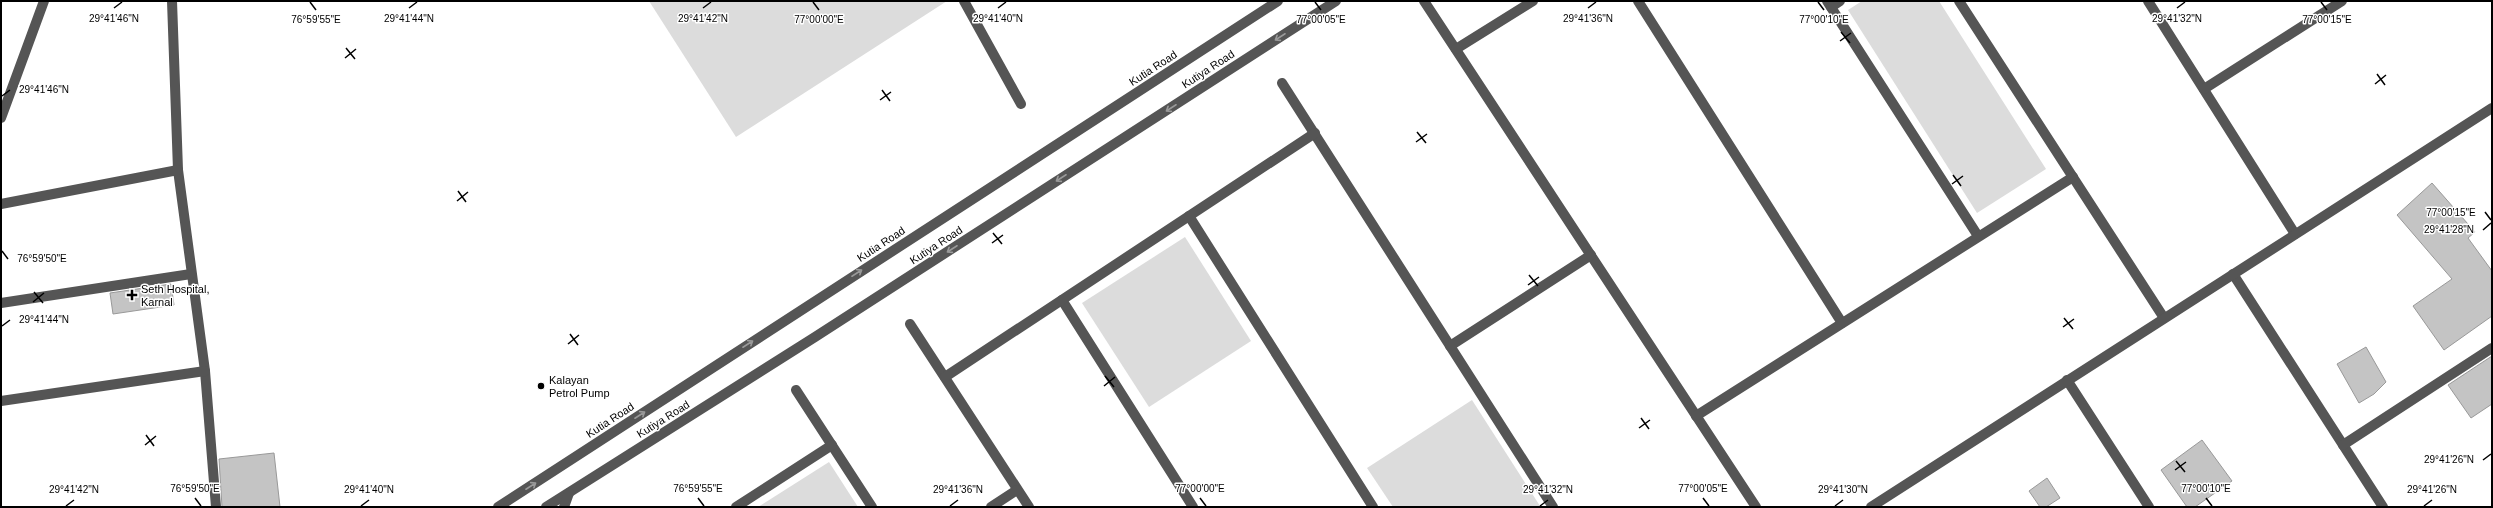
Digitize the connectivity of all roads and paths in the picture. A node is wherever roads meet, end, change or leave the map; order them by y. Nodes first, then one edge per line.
1 (44, 1) edge
2 (172, 1) edge
3 (964, 1) edge
4 (1278, 1) edge
5 (1336, 1) edge
6 (1424, 1) edge
7 (1533, 1) edge
8 (1638, 1) edge
9 (1840, 1) edge
10 (1959, 1) edge
11 (2148, 1) edge
12 (2338, 2) edge
13 (1829, 4) edge
14 (1456, 50) junction
15 (1282, 83) dead end
16 (2204, 89) junction
17 (1021, 104) dead end
18 (2492, 108) edge
19 (1, 118) edge
20 (1314, 133) junction
21 (178, 170) junction
22 (2073, 177) junction
23 (1, 204) edge
24 (1189, 216) junction
25 (2295, 234) junction
26 (1978, 236) junction
27 (1591, 255) junction
28 (191, 274) junction
29 (2233, 274) junction
30 (1062, 300) junction
31 (1, 303) edge
32 (2164, 318) junction
33 (1842, 323) junction
34 (910, 324) dead end
35 (1450, 346) junction
36 (2492, 348) edge
37 (204, 371) junction
38 (945, 377) junction
39 (2067, 380) junction
40 (796, 390) dead end
41 (1, 401) edge
42 (1696, 416) junction
43 (832, 445) junction
44 (2343, 445) junction
45 (1017, 490) junction
46 (569, 493) junction
47 (216, 507) edge
48 (498, 507) edge
49 (546, 507) edge
50 (564, 507) edge
51 (736, 507) edge
52 (872, 507) edge
53 (991, 507) edge
54 (1029, 507) edge
55 (1192, 507) edge
56 (1373, 507) edge
57 (1553, 507) edge
58 (1756, 507) edge
59 (1871, 507) edge
60 (2149, 507) edge
61 (2383, 507) edge

1 - 19 street
2 - 21 street
3 - 17 street
48 -> 4 street, Kutia Road
5 -> 46 street, Kutiya Road
6 - 14 street
7 - 14 street
8 - 33 street
9 - 13 street
10 - 22 street
11 - 16 street
12 - 16 street
13 - 26 street
14 - 27 street
15 - 20 street
16 - 25 street
18 - 25 street
20 - 24 street
20 - 35 street
21 - 23 street
21 - 28 street
22 - 26 street
22 - 32 street
24 - 30 street
24 - 56 street
25 - 29 street
26 - 33 street
27 - 35 street
27 - 42 street
28 - 31 street
28 - 37 street
29 - 32 street
29 - 44 street
30 - 38 street
30 - 55 street
32 - 39 street
33 - 42 street
34 - 38 street
35 - 57 street
36 - 44 street
37 - 41 street
37 - 47 street
38 - 45 street
39 - 59 street
39 - 60 street
40 - 43 street
42 - 58 street
43 - 51 street
43 - 52 street
44 - 61 street
45 - 53 street
45 - 54 street
46 - 49 street, Kutiya Road
46 - 50 street

